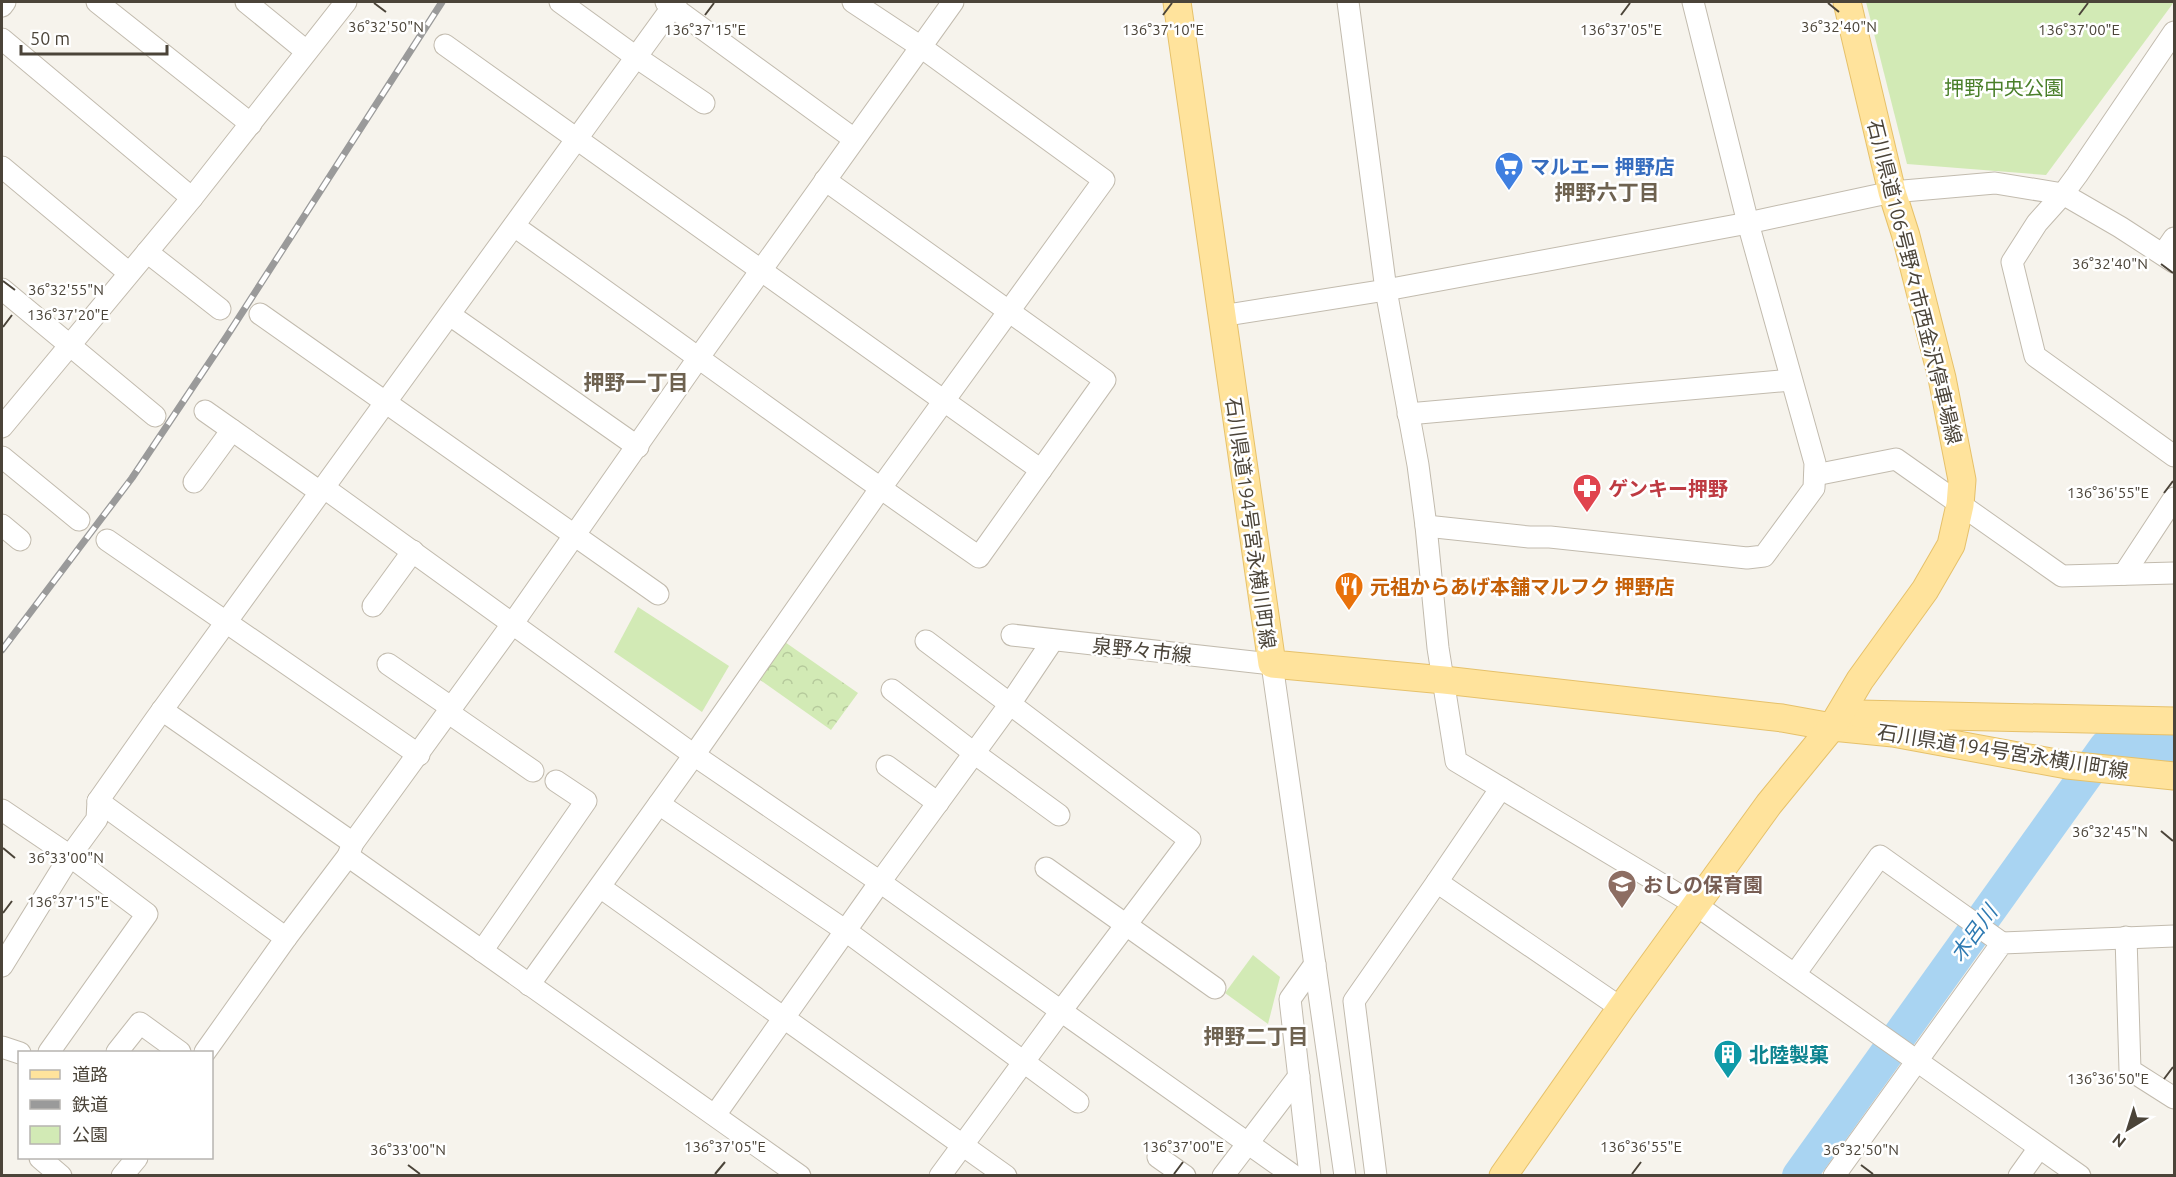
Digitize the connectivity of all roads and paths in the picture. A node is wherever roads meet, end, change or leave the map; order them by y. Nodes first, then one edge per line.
1 (5, 2) edge
2 (97, 2) edge
3 (246, 2) edge
4 (346, 2) edge
5 (560, 2) edge
6 (853, 2) edge
7 (953, 2) edge
8 (1177, 2) edge
9 (1348, 2) edge
10 (1693, 2) edge
11 (1847, 2) edge
12 (671, 3) edge
13 (2, 6) edge
14 (2175, 32) edge
15 (2, 39) edge
16 (445, 45) dead end
17 (921, 47) junction
18 (306, 51) junction
19 (636, 57) junction
20 (704, 103) dead end
21 (251, 124) junction
22 (577, 138) junction
23 (854, 139) junction
24 (2, 167) edge
25 (825, 180) junction
26 (1892, 192) junction
27 (2063, 194) junction
28 (192, 198) junction
29 (1748, 224) junction
30 (514, 226) junction
31 (147, 252) junction
32 (2171, 252) edge
33 (760, 271) junction
34 (129, 273) junction
35 (2, 289) edge
36 (1386, 290) junction
37 (220, 309) dead end
38 (1010, 310) junction
39 (260, 314) dead end
40 (450, 315) junction
41 (1221, 316) junction
42 (70, 344) junction
43 (699, 357) junction
44 (1791, 380) junction
45 (945, 400) junction
46 (387, 401) junction
47 (205, 411) dead end
48 (1408, 414) junction
49 (155, 416) dead end
50 (4, 419) edge
51 (232, 430) junction
52 (638, 447) junction
53 (2175, 456) edge
54 (2, 457) edge
55 (1041, 470) junction
56 (1815, 475) junction
57 (194, 482) dead end
58 (880, 489) junction
59 (322, 490) junction
60 (2175, 498) edge
61 (1960, 505) junction
62 (79, 520) dead end
63 (2, 525) edge
64 (1426, 526) junction
65 (575, 536) junction
66 (20, 540) dead end
67 (107, 540) dead end
68 (413, 551) junction
69 (2175, 573) edge
70 (2124, 574) junction
71 (658, 594) dead end
72 (374, 606) dead end
73 (226, 622) junction
74 (513, 623) junction
75 (1012, 635) dead end
76 (1053, 640) junction
77 (926, 641) dead end
78 (388, 664) dead end
79 (1272, 664) junction
80 (1444, 680) junction
81 (892, 690) dead end
82 (1010, 704) junction
83 (162, 710) junction
84 (451, 710) junction
85 (2175, 721) edge
86 (1832, 727) junction
87 (974, 753) junction
88 (419, 755) junction
89 (694, 755) junction
90 (887, 766) dead end
91 (533, 771) dead end
92 (2175, 776) edge
93 (556, 780) dead end
94 (1501, 788) junction
95 (98, 801) junction
96 (938, 802) junction
97 (659, 804) junction
98 (2, 810) edge
99 (1059, 815) dead end
100 (350, 849) junction
101 (70, 856) junction
102 (1046, 868) dead end
103 (880, 882) junction
104 (1437, 882) junction
105 (600, 887) junction
106 (1696, 905) junction
107 (1125, 926) junction
108 (846, 931) junction
109 (2175, 936) edge
110 (2126, 937) junction
111 (286, 938) junction
112 (1999, 941) junction
113 (7, 944) edge
114 (482, 951) junction
115 (1315, 964) junction
116 (2, 966) edge
117 (1795, 974) junction
118 (529, 985) junction
119 (1215, 988) dead end
120 (1319, 998) junction
121 (1354, 1001) junction
122 (1621, 1008) junction
123 (1060, 1011) junction
124 (785, 1017) junction
125 (2, 1047) edge
126 (50, 1051) edge
127 (119, 1051) edge
128 (177, 1051) edge
129 (206, 1051) edge
130 (18, 1052) edge
131 (1914, 1059) junction
132 (1023, 1062) junction
133 (1299, 1076) junction
134 (2175, 1098) edge
135 (1078, 1102) dead end
136 (715, 1116) junction
137 (1248, 1143) junction
138 (963, 1144) junction
139 (2039, 1148) junction
140 (1158, 1157) dead end
141 (41, 1159) edge
142 (136, 1159) edge
143 (61, 1176) edge
144 (122, 1176) edge
145 (800, 1176) edge
146 (940, 1176) edge
147 (1006, 1176) edge
148 (1185, 1176) edge
149 (1223, 1176) edge
150 (1294, 1176) edge
151 (1310, 1176) edge
152 (1345, 1176) edge
153 (1376, 1176) edge
154 (1503, 1176) edge
155 (1834, 1176) edge
156 (2019, 1176) edge
157 (2080, 1176) edge

1 - 13 street
2 - 21 street
3 - 18 street
4 - 18 street
5 - 19 street
6 - 17 street
7 - 17 street
8 - 41 main road, 石川県道194号宮永横川町線
9 - 36 street
10 - 29 street
11 - 26 main road, 石川県道106号野々市西金沢停車場線
12 - 19 street
12 - 23 street
14 - 27 street
15 - 28 street
16 - 22 street
17 - 23 street
17 - 38 street
18 - 21 street
19 - 20 street
19 - 22 street
21 - 28 street
22 - 30 street
22 - 33 street
23 - 25 street
24 - 34 street
25 - 33 street
25 - 38 street
26 - 27 street
26 - 29 street
26 - 61 main road, 石川県道106号野々市西金沢停車場線
27 - 32 street
27 - 53 street
28 - 31 street
29 - 36 street
29 - 44 street
30 - 40 street
30 - 43 street
31 - 34 street
31 - 37 street
33 - 43 street
33 - 45 street
34 - 42 street
35 - 42 street
36 - 41 street
36 - 48 street
38 - 45 street
38 - 55 street
39 - 46 street
40 - 46 street
40 - 52 street
41 - 79 main road, 石川県道194号宮永横川町線
42 - 49 street
42 - 50 street
43 - 52 street
43 - 58 street
44 - 48 street
44 - 56 street
45 - 55 street
45 - 58 street
46 - 59 street
46 - 65 street
47 - 51 street
48 - 64 street
51 - 57 street
51 - 59 street
52 - 65 street
54 - 62 street
55 - 58 street
56 - 61 street
56 - 64 street
58 - 89 street
59 - 68 street
59 - 73 street
60 - 70 street
61 - 70 street
61 - 86 main road, 石川県道106号野々市西金沢停車場線
63 - 66 street
64 - 80 street
65 - 71 street
65 - 74 street
67 - 73 street
68 - 72 street
68 - 74 street
69 - 70 street
73 - 83 street
73 - 88 street
74 - 84 street
74 - 89 street
75 - 76 street, 泉野々市線
76 - 79 street, 泉野々市線
76 - 82 street
77 - 82 street
78 - 84 street
79 - 80 main road, 石川県道194号宮永横川町線
79 - 115 street
80 - 86 main road, 石川県道194号宮永横川町線
80 - 94 street
81 - 87 street
82 - 87 street
82 - 107 street
83 - 95 street
83 - 100 street
84 - 88 street
84 - 91 street
85 - 86 main road, 石川県道194号宮永横川町線
86 - 92 main road, 石川県道194号宮永横川町線
86 - 106 main road, 石川県道106号野々市西金沢停車場線
87 - 96 street
87 - 99 street
88 - 100 street
89 - 97 street
89 - 103 street
90 - 96 street
93 - 114 street
94 - 104 street
94 - 106 street
95 - 101 street
95 - 111 street
96 - 103 street
97 - 105 street
97 - 108 street
98 - 101 street
100 - 111 street
100 - 114 street
101 - 113 street
101 - 126 street
102 - 107 street
103 - 108 street
103 - 123 street
104 - 121 street
104 - 122 street
105 - 118 street
105 - 124 street
106 - 117 street
106 - 122 main road, 石川県道106号野々市西金沢停車場線
107 - 119 street
107 - 123 street
108 - 124 street
108 - 132 street
109 - 110 street
110 - 112 street
110 - 134 street
111 - 129 street
112 - 117 street
112 - 131 street
113 - 116 street
114 - 118 street
115 - 120 street
115 - 133 street
117 - 131 street
118 - 136 street
120 - 121 street
120 - 152 street
121 - 153 street
122 - 154 main road, 石川県道106号野々市西金沢停車場線
123 - 132 street
123 - 137 street
124 - 136 street
124 - 138 street
125 - 130 street
127 - 128 street
131 - 139 street
131 - 155 street
132 - 135 street
132 - 138 street
133 - 137 street
133 - 151 street
136 - 145 street
137 - 149 street
137 - 150 street
138 - 146 street
138 - 147 street
139 - 156 street
139 - 157 street
140 - 148 street
141 - 143 street
142 - 144 street

